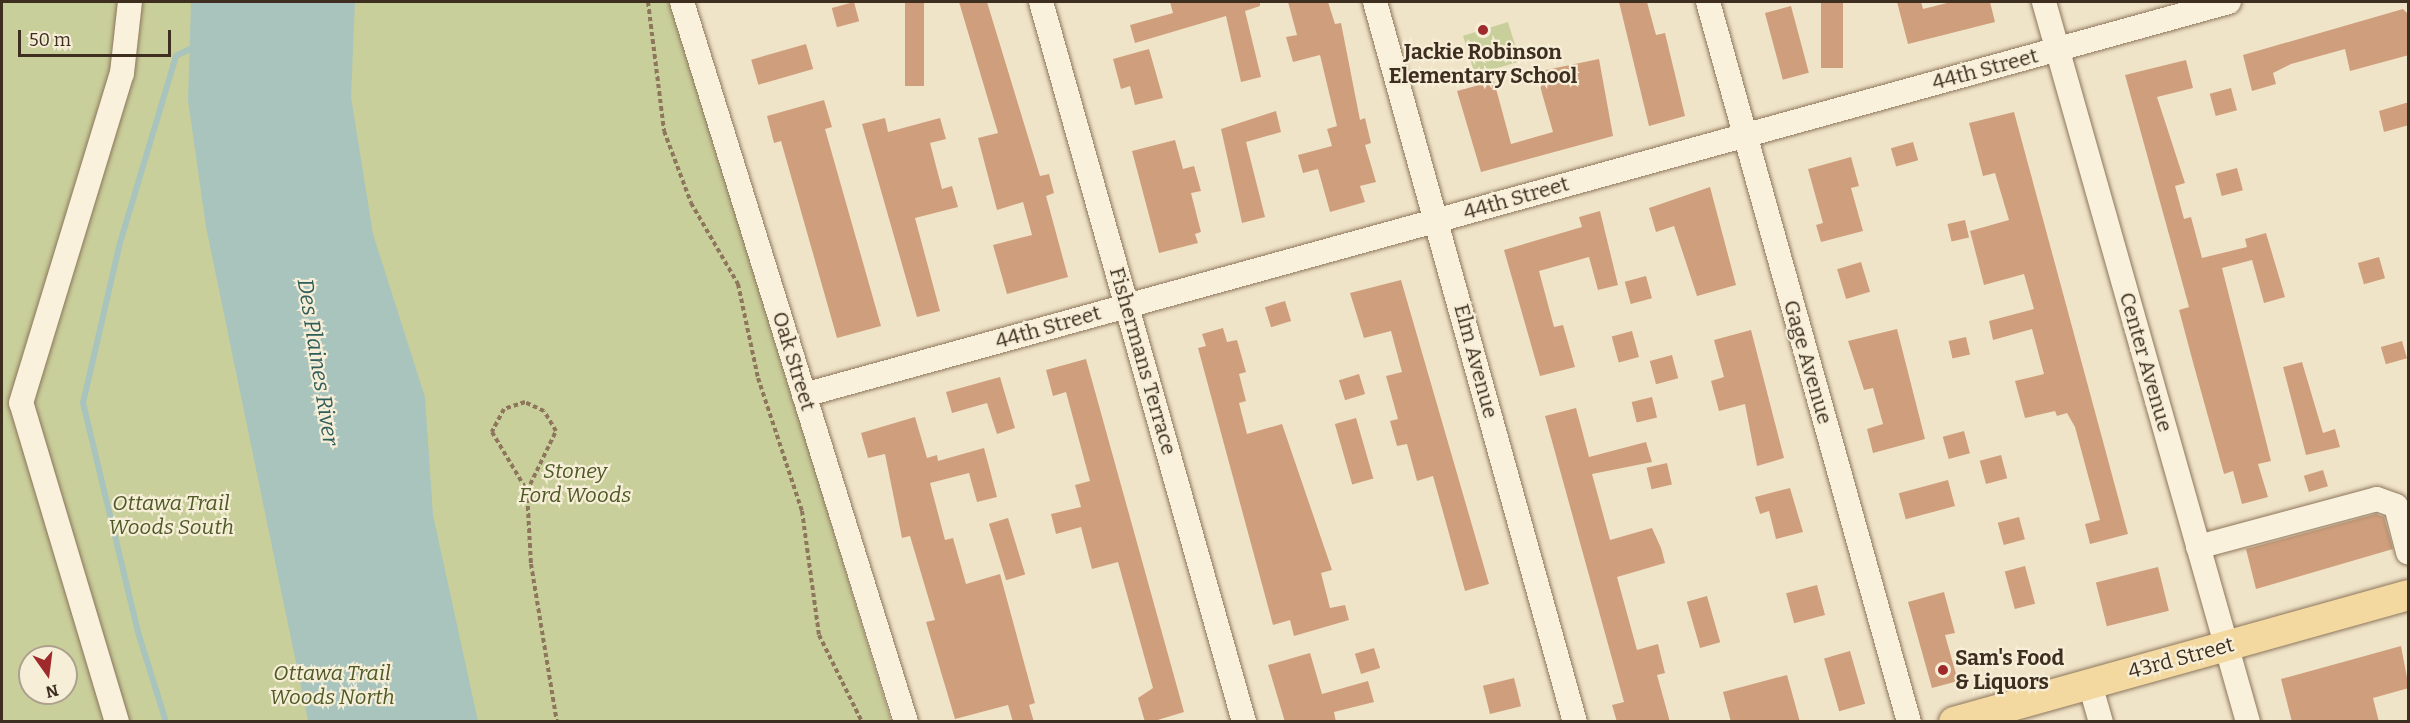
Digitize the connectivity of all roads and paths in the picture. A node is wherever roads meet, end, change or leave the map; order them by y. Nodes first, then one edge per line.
1 (130, 2) edge
2 (648, 2) edge
3 (682, 2) edge
4 (1041, 2) edge
5 (1375, 2) edge
6 (1708, 2) edge
7 (2044, 2) edge
8 (2229, 2) edge
9 (2058, 49) junction
10 (1745, 135) junction
11 (1437, 220) junction
12 (1128, 304) junction
13 (804, 394) junction
14 (527, 491) junction
15 (2198, 547) junction
16 (2409, 552) edge
17 (2409, 596) edge
18 (2226, 646) junction
19 (2090, 684) junction
20 (117, 722) edge
21 (557, 722) edge
22 (862, 722) edge
23 (906, 722) edge
24 (1244, 722) edge
25 (1575, 722) edge
26 (1909, 722) edge
27 (1954, 722) edge
28 (2101, 722) edge
29 (2248, 722) edge

1 - 20 street
2 - 22 path
3 - 13 street, Oak Street
4 - 12 street, Fishermans Terrace
5 - 11 street, Elm Avenue
6 - 10 street, Gage Avenue
7 - 9 street, Center Avenue
8 - 9 street, 44th Street
9 - 10 street, 44th Street
9 - 15 street, Center Avenue
10 - 11 street, 44th Street
10 - 26 street, Gage Avenue
11 - 12 street, 44th Street
11 - 25 street, Elm Avenue
12 - 13 street, 44th Street
12 - 24 street, Fishermans Terrace
13 - 23 street, Oak Street
14 - 14 path
14 - 21 path
15 - 16 street
15 - 18 street, Center Avenue
17 - 18 main road, 43rd Street
18 - 19 main road, 43rd Street
18 - 29 street, Center Avenue
19 - 27 main road, 43rd Street
19 - 28 street

